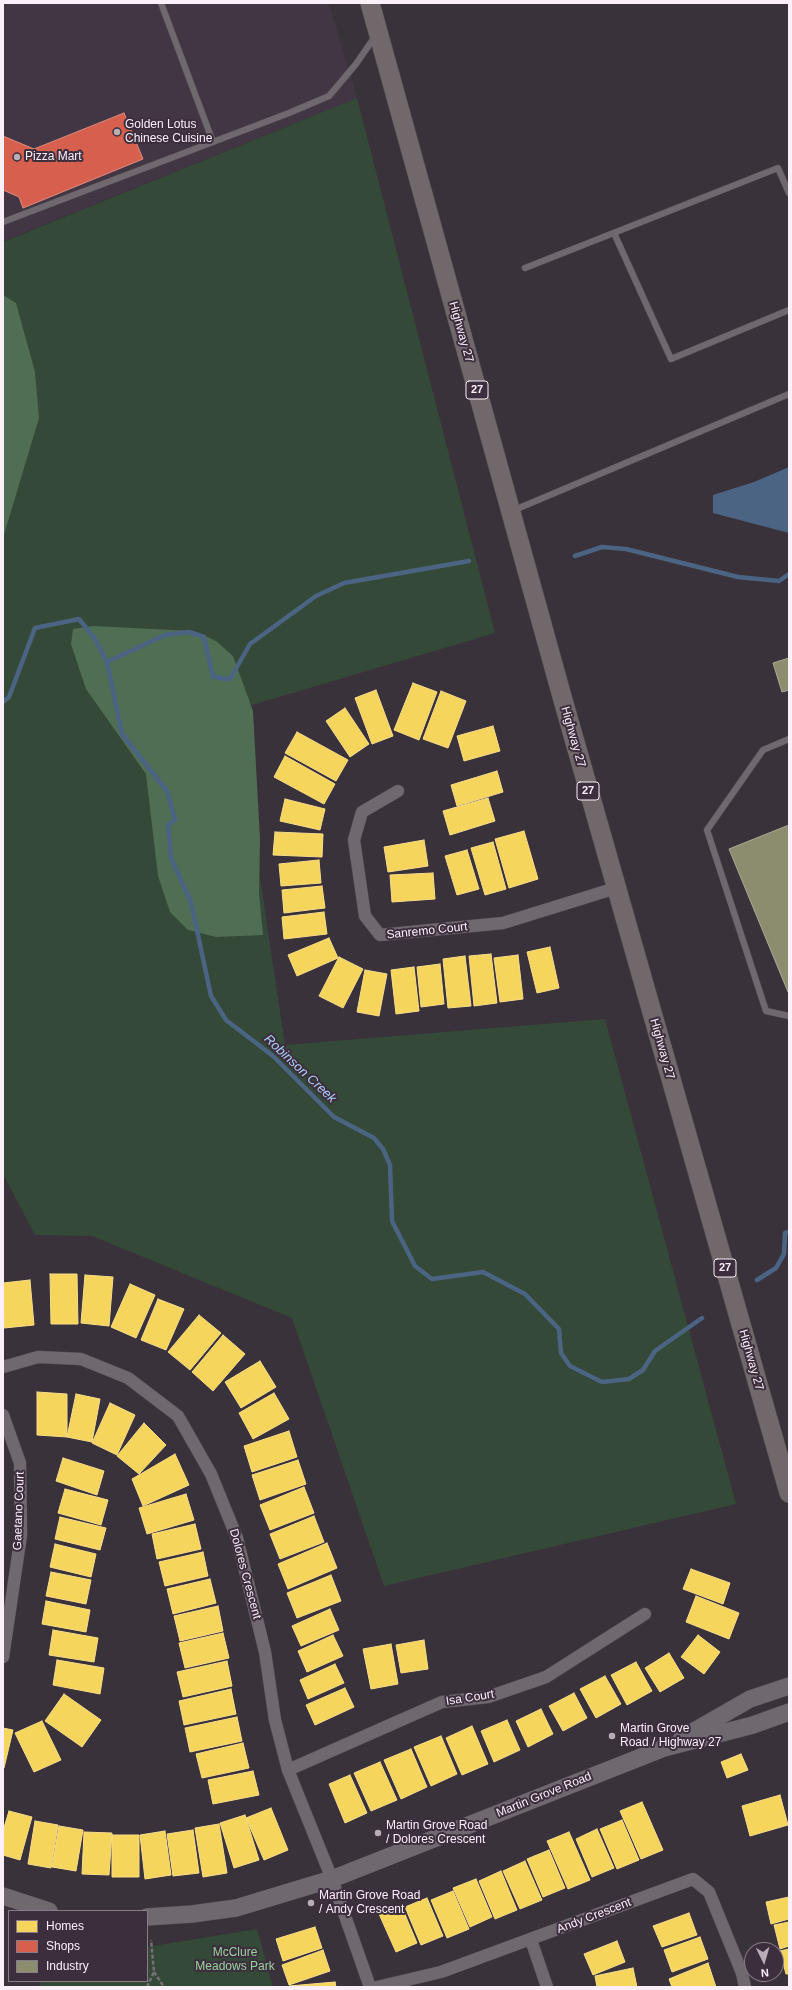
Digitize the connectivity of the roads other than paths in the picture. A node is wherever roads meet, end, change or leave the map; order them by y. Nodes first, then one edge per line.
1 (161, 3) edge
2 (370, 3) edge
3 (378, 32) junction
4 (213, 142) junction
5 (789, 193) edge
6 (3, 222) edge
7 (614, 233) junction
8 (525, 268) dead end
9 (789, 310) edge
10 (789, 394) edge
11 (511, 511) junction
12 (789, 739) edge
13 (398, 790) dead end
14 (616, 888) junction
15 (789, 1016) edge
16 (3, 1367) edge
17 (3, 1415) edge
18 (789, 1493) edge
19 (645, 1614) dead end
20 (3, 1657) edge
21 (789, 1686) edge
22 (789, 1712) edge
23 (664, 1748) junction
24 (288, 1770) junction
25 (332, 1879) junction
26 (3, 1896) edge
27 (46, 1910) edge
28 (148, 1917) edge
29 (531, 1940) junction
30 (370, 1987) edge
31 (377, 1987) edge
32 (547, 1987) edge
33 (745, 1987) edge

1 - 4 lane
2 - 3 main road, Highway 27 / 27
3 - 4 lane
3 - 11 main road, Highway 27 / 27
4 - 6 lane
5 - 7 lane
7 - 8 lane
7 - 9 lane
10 - 11 lane
11 - 14 main road, Highway 27 / 27
12 - 15 lane
13 - 14 street, Sanremo Court
14 - 18 main road, Highway 27 / 27
16 - 24 street, Dolores Crescent
17 - 20 street, Gaetano Court
19 - 24 street, Isa Court
21 - 23 street, Martin Grove Road
22 - 23 street, Martin Grove Road
23 - 25 street, Martin Grove Road
24 - 25 street, Dolores Crescent
25 - 28 street, Martin Grove Road
25 - 30 street
26 - 27 street
29 - 31 street, Andy Crescent
29 - 32 street
29 - 33 street, Andy Crescent

